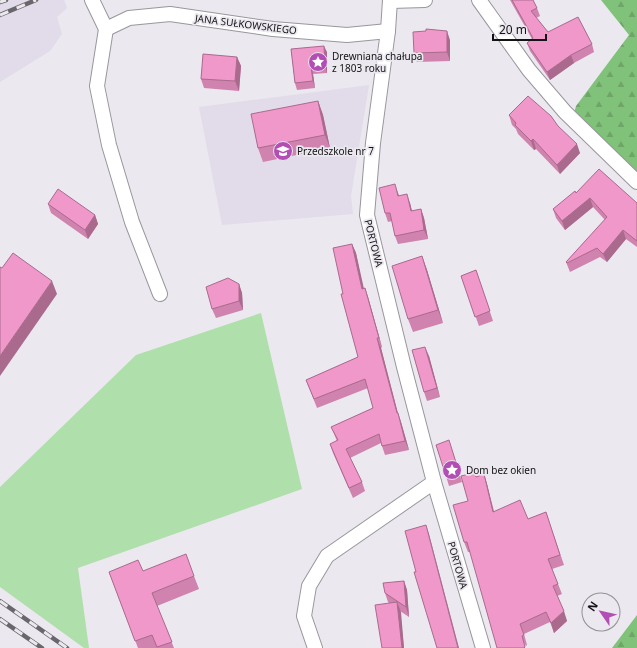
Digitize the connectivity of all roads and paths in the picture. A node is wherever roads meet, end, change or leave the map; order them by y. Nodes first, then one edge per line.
1 (92, 0) edge
2 (425, 0) edge
3 (479, 0) edge
4 (390, 1) edge
5 (106, 29) junction
6 (388, 31) junction
7 (637, 182) edge
8 (160, 294) dead end
9 (434, 482) junction
10 (315, 648) edge
11 (483, 648) edge

1 - 5 street
2 - 4 street
3 - 7 street
4 - 6 street, PORTOWA
5 - 6 street, JANA SUŁKOWSKIEGO
5 - 8 street
6 - 9 street, PORTOWA
9 - 10 street
9 - 11 street, PORTOWA

